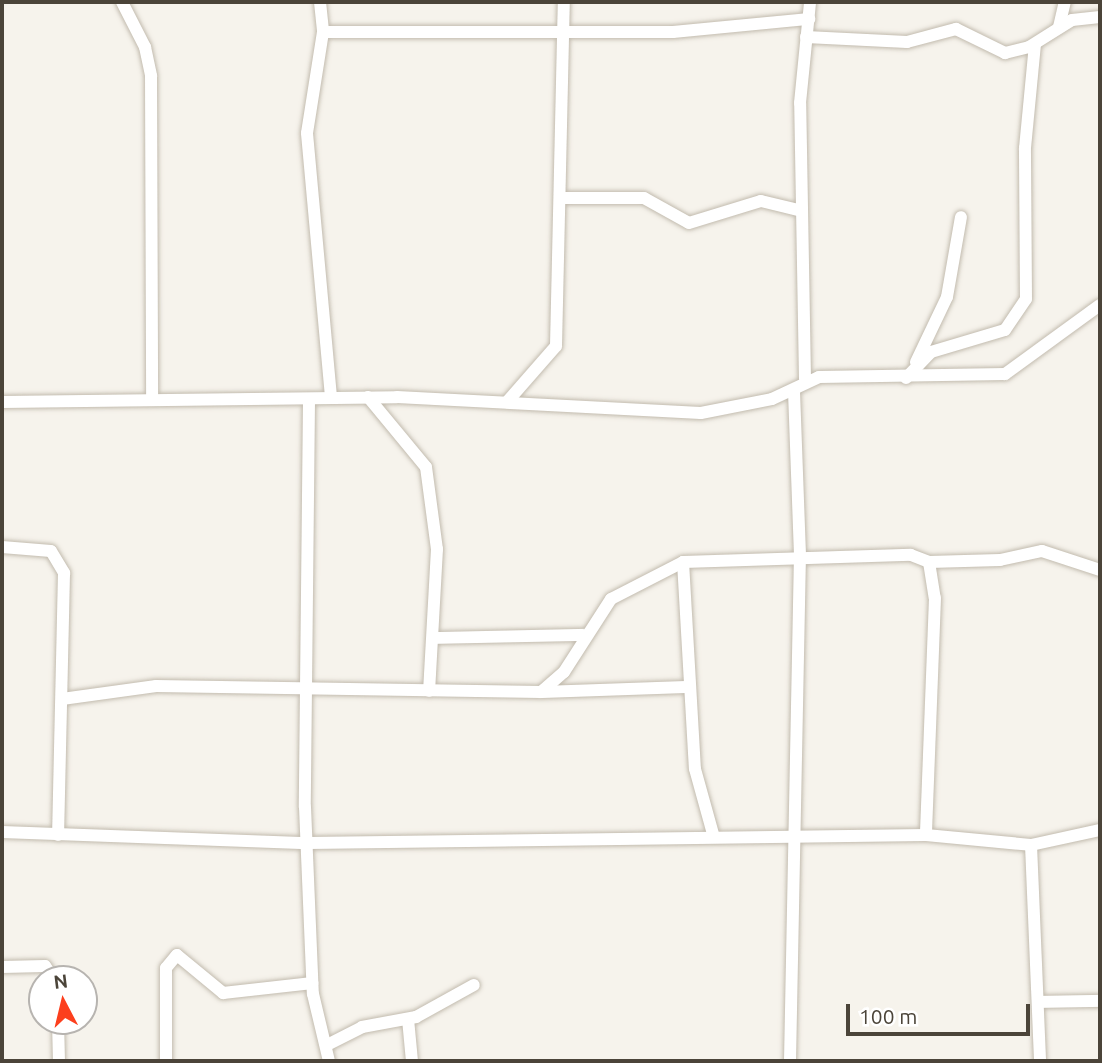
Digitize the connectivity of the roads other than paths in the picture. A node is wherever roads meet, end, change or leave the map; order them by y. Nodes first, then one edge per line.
1 (122, 2) edge
2 (320, 2) edge
3 (564, 2) edge
4 (810, 2) edge
5 (1065, 2) edge
6 (1100, 17) edge
7 (809, 19) junction
8 (1059, 27) junction
9 (563, 30) junction
10 (323, 32) junction
11 (806, 37) junction
12 (1035, 44) junction
13 (562, 198) junction
14 (802, 211) junction
15 (961, 217) dead end
16 (1100, 304) edge
17 (914, 367) junction
18 (906, 378) junction
19 (805, 379) junction
20 (794, 391) junction
21 (331, 397) junction
22 (368, 397) junction
23 (152, 399) junction
24 (309, 401) junction
25 (2, 402) edge
26 (507, 402) junction
27 (2, 547) edge
28 (800, 555) junction
29 (683, 562) junction
30 (929, 562) junction
31 (1100, 570) edge
32 (583, 635) junction
33 (434, 638) junction
34 (687, 687) junction
35 (309, 691) junction
36 (429, 691) junction
37 (541, 692) junction
38 (62, 699) junction
39 (1100, 830) edge
40 (2, 832) edge
41 (713, 834) junction
42 (58, 835) junction
43 (926, 835) junction
44 (795, 838) junction
45 (309, 843) junction
46 (1031, 845) junction
47 (2, 967) edge
48 (28, 967) edge
49 (312, 983) junction
50 (474, 985) dead end
51 (1100, 1001) edge
52 (1040, 1002) junction
53 (408, 1020) junction
54 (58, 1035) edge
55 (327, 1045) junction
56 (59, 1061) edge
57 (166, 1061) edge
58 (329, 1061) edge
59 (412, 1061) edge
60 (790, 1061) edge
61 (1040, 1061) edge

1 - 23 street
2 - 10 street
3 - 9 street
4 - 7 street
5 - 8 street
6 - 8 street
7 - 9 street
7 - 11 street
8 - 12 street
9 - 10 street
9 - 13 street
10 - 21 street
11 - 12 street
11 - 14 street
12 - 17 street
13 - 14 street
13 - 26 street
14 - 19 street
15 - 17 street
16 - 18 street
17 - 18 street
18 - 19 street
19 - 20 street
20 - 26 street
20 - 28 street
21 - 22 street
21 - 24 street
22 - 26 street
22 - 33 street
23 - 24 street
23 - 25 street
24 - 35 street
27 - 38 street
28 - 29 street
28 - 30 street
28 - 44 street
29 - 32 street
29 - 34 street
30 - 31 street
30 - 43 street
32 - 33 street
32 - 37 street
33 - 36 street
34 - 37 street
34 - 41 street
35 - 36 street
35 - 38 street
35 - 45 street
36 - 37 street
38 - 42 street
39 - 46 street
40 - 42 street
41 - 44 street
41 - 45 street
42 - 45 street
43 - 44 street
43 - 46 street
44 - 60 street
45 - 49 street
46 - 52 street
47 - 48 street
49 - 55 street
49 - 57 street
50 - 53 street
51 - 52 street
52 - 61 street
53 - 55 street
53 - 59 street
54 - 56 street
55 - 58 street

